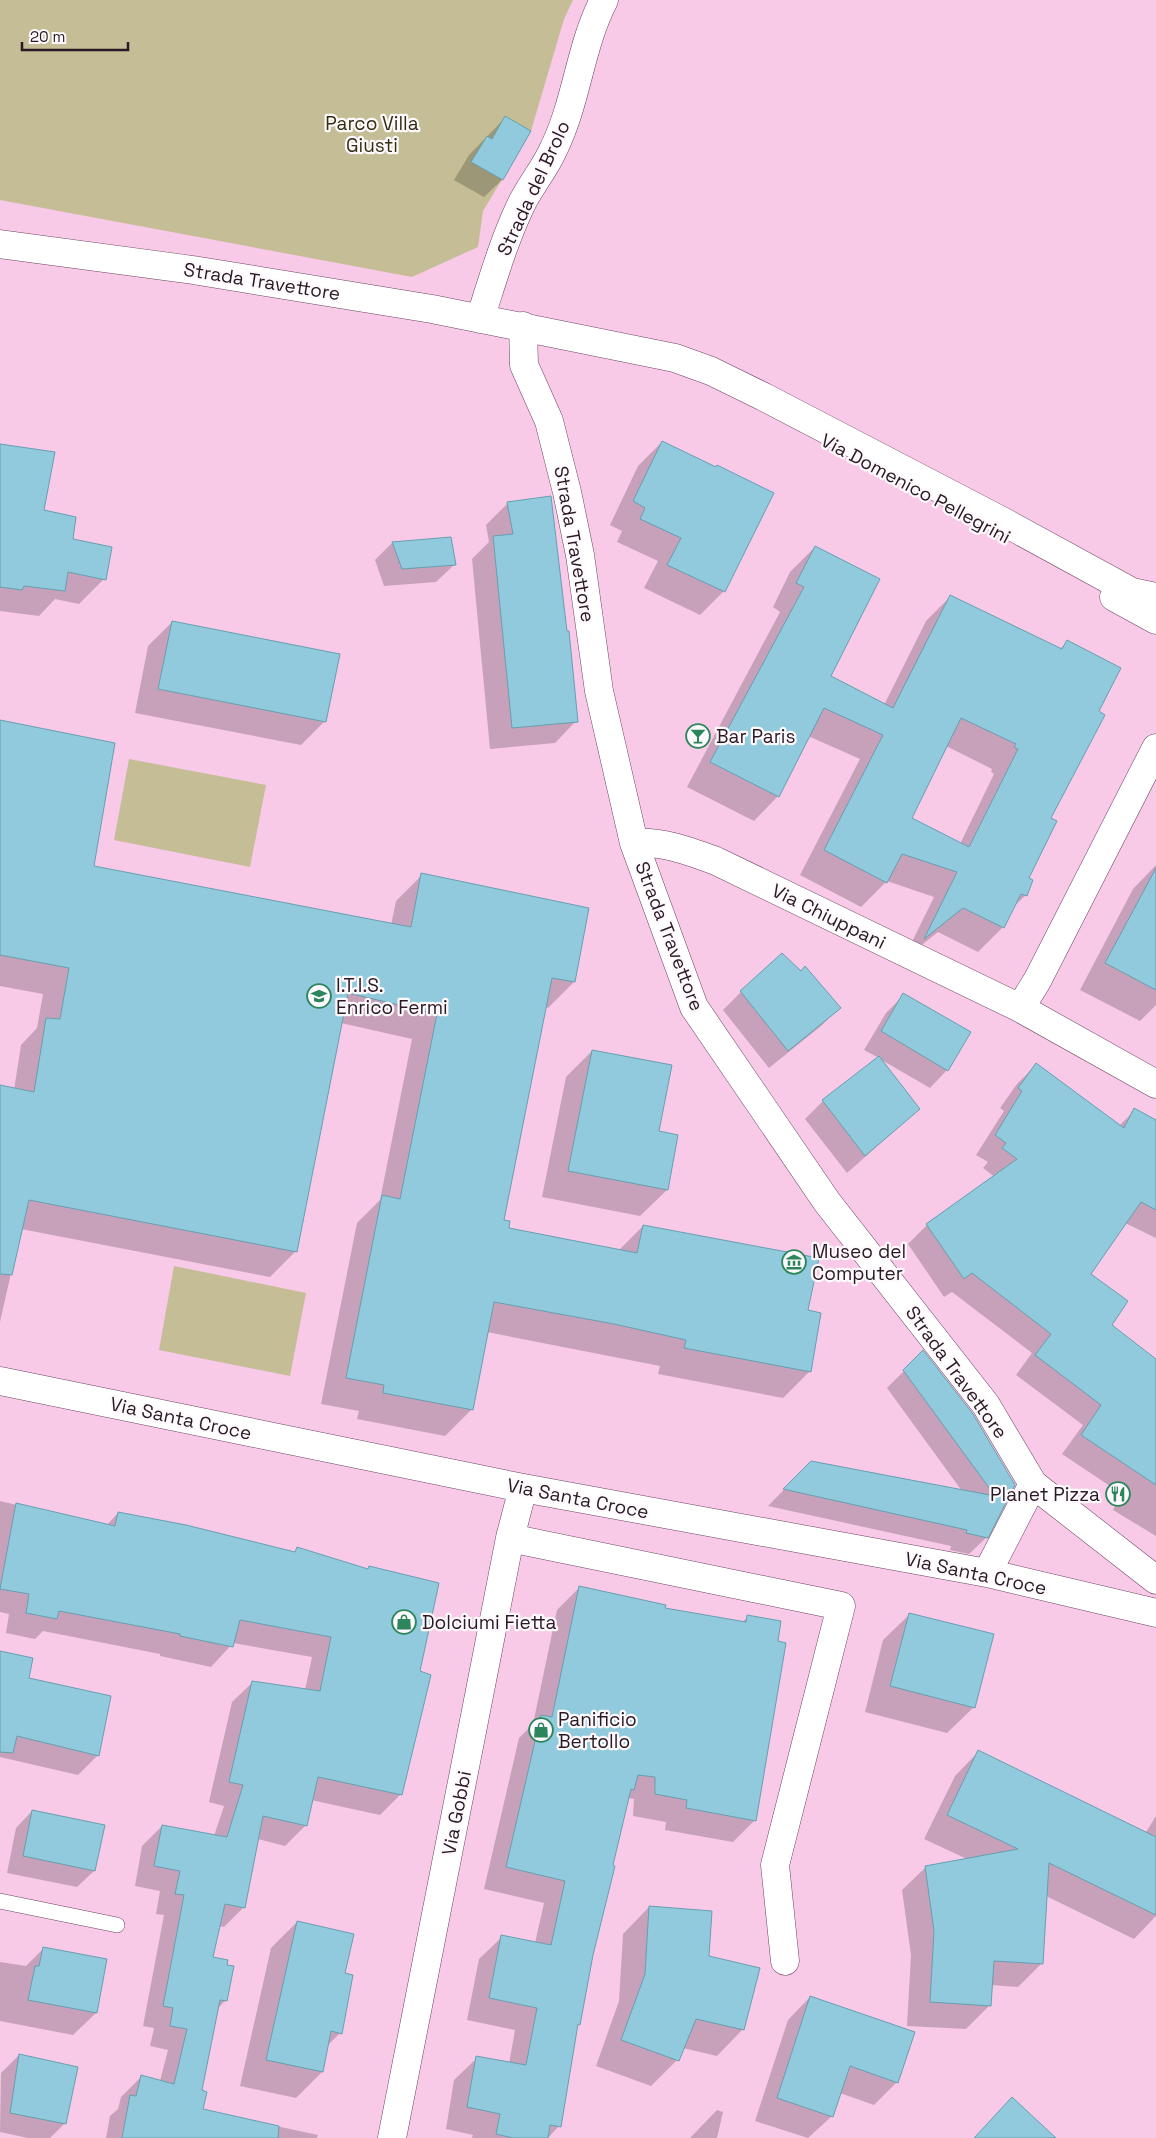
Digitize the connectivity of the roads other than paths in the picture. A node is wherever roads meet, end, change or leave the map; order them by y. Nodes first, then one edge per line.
1 (604, 0) edge
2 (0, 244) edge
3 (480, 319) junction
4 (523, 326) junction
5 (675, 358) junction
6 (1156, 597) edge
7 (1156, 620) edge
8 (1156, 748) edge
9 (634, 843) junction
10 (1020, 1008) junction
11 (1156, 1084) edge
12 (0, 1381) edge
13 (1033, 1484) junction
14 (522, 1488) junction
15 (510, 1538) junction
16 (987, 1573) junction
17 (1156, 1580) edge
18 (1156, 1613) edge
19 (0, 1901) edge
20 (116, 1925) dead end
21 (785, 1961) dead end
22 (392, 2138) edge

1 - 3 street, Strada del Brolo
2 - 3 street, Strada Travettore
3 - 4 street, Strada Travettore
4 - 5 street, Strada Travettore
4 - 9 street, Strada Travettore
5 - 6 street
5 - 7 street, Via Domenico Pellegrini
8 - 10 street
9 - 10 street, Via Chiuppani
9 - 13 street, Strada Travettore
10 - 11 street, Via Chiuppani
12 - 14 street, Via Santa Croce
13 - 16 street
13 - 17 street, Strada Travettore
14 - 15 street, Via Gobbi
14 - 16 street, Via Santa Croce
15 - 21 street
15 - 22 street, Via Gobbi
16 - 18 street, Via Santa Croce
19 - 20 lane

